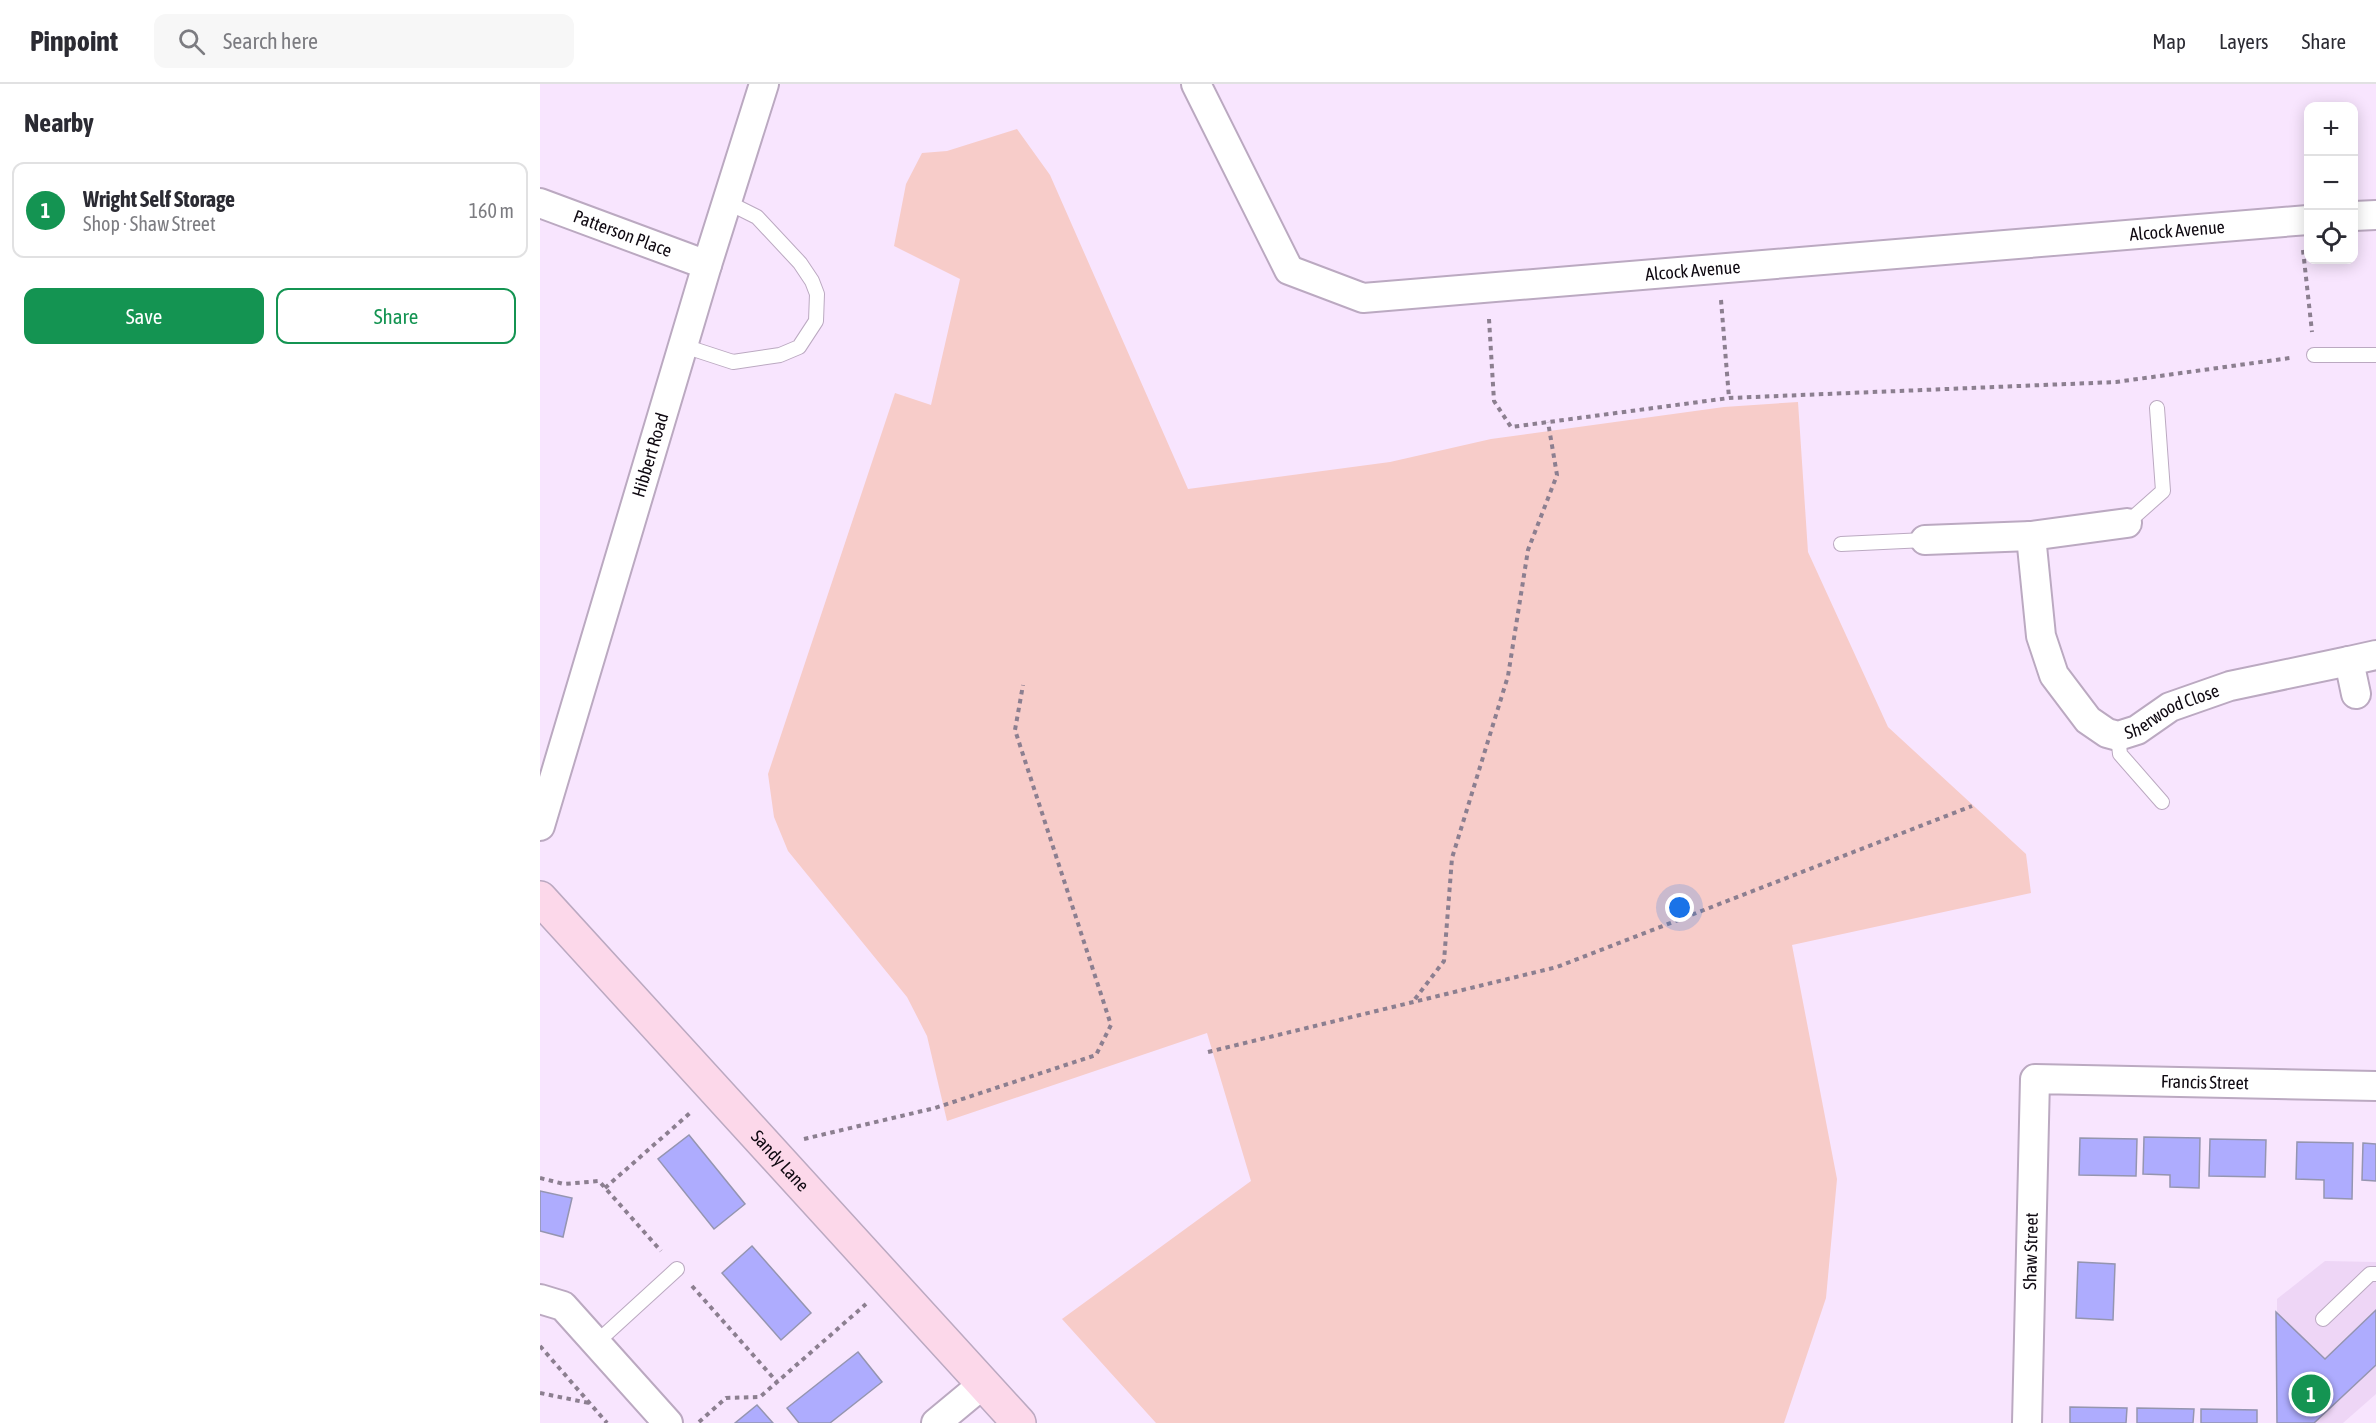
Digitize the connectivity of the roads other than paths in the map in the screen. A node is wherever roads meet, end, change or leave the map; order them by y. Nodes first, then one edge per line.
1 (764, 84) edge
2 (1196, 84) edge
3 (540, 203) edge
4 (729, 203) junction
5 (2376, 215) edge
6 (2358, 216) edge
7 (2304, 220) edge
8 (707, 266) junction
9 (684, 346) junction
10 (2314, 355) road end
11 (2376, 355) edge
12 (2157, 408) dead end
13 (2127, 523) joint
14 (2031, 536) junction
15 (1925, 540) joint
16 (1841, 544) dead end
17 (2376, 655) edge
18 (2349, 661) junction
19 (2356, 694) dead end
20 (2118, 736) junction
21 (2162, 802) dead end
22 (540, 826) edge
23 (540, 898) edge
24 (2035, 1079) joint
25 (2376, 1086) edge
26 (677, 1269) dead end
27 (2376, 1274) edge
28 (540, 1299) edge
29 (2323, 1319) dead end
30 (596, 1342) junction
31 (983, 1384) junction
32 (668, 1423) edge
33 (936, 1423) edge
34 (1019, 1423) edge
35 (2027, 1423) edge

1 - 4 street, Hibbert Road
2 - 7 street, Alcock Avenue
3 - 8 street, Patterson Place
4 - 8 street, Hibbert Road
4 - 9 lane
5 - 6 street
8 - 9 street, Hibbert Road
9 - 22 street, Hibbert Road
10 - 11 lane
12 - 13 lane
13 - 14 street
14 - 15 street
14 - 20 street, Sherwood Close
15 - 16 lane
17 - 18 street, Sherwood Close
18 - 19 street
18 - 20 street, Sherwood Close
20 - 21 lane
23 - 31 street, Sandy Lane
24 - 25 street, Francis Street
24 - 35 street, Shaw Street
26 - 30 lane
27 - 29 lane
28 - 30 street
30 - 32 street
31 - 33 street
31 - 34 street, Sandy Lane

